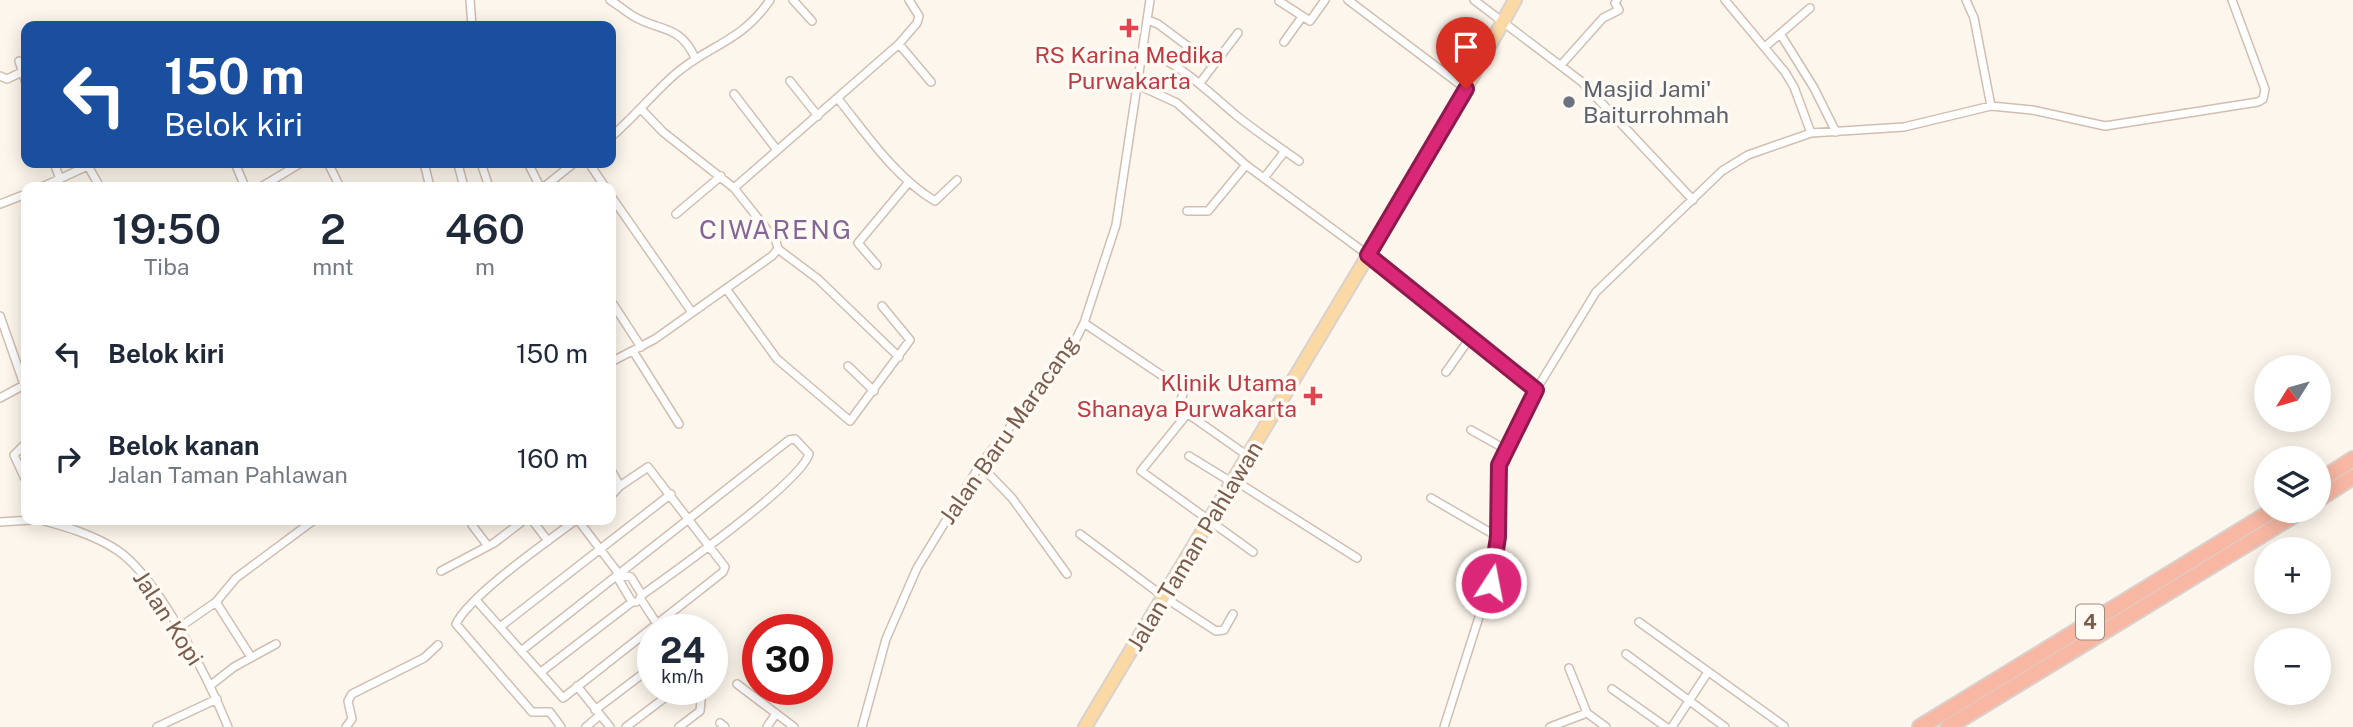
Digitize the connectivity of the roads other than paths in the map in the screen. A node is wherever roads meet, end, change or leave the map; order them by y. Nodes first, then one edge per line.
1 (470, 0) edge
2 (610, 0) edge
3 (770, 0) edge
4 (793, 0) edge
5 (909, 0) edge
6 (1150, 0) edge
7 (1325, 0) edge
8 (1348, 0) edge
9 (1474, 0) edge
10 (1515, 0) edge
11 (1617, 0) edge
12 (1725, 0) edge
13 (1966, 0) edge
14 (2232, 0) edge
15 (1279, 1) edge
16 (1810, 8) dead end
17 (1302, 16) junction
18 (1147, 20) junction
19 (1504, 20) junction
20 (472, 21) edge
21 (812, 21) dead end
22 (1238, 33) dead end
23 (1781, 35) junction
24 (1284, 42) dead end
25 (900, 44) junction
26 (1766, 46) junction
27 (1143, 50) junction
28 (695, 58) junction
29 (19, 61) dead end
30 (1213, 65) junction
31 (1561, 65) junction
32 (21, 68) edge
33 (21, 72) edge
34 (0, 76) edge
35 (790, 81) dead end
36 (931, 82) dead end
37 (1200, 83) junction
38 (1138, 85) junction
39 (1466, 89) junction
40 (734, 94) dead end
41 (839, 100) junction
42 (1991, 106) junction
43 (642, 110) junction
44 (818, 116) junction
45 (616, 131) edge
46 (1836, 132) junction
47 (1811, 133) junction
48 (777, 150) junction
49 (1285, 151) junction
50 (1299, 160) dead end
51 (1246, 164) junction
52 (56, 168) edge
53 (83, 168) edge
54 (293, 168) edge
55 (459, 168) dead end
56 (567, 168) edge
57 (721, 176) junction
58 (1264, 178) junction
59 (60, 179) junction
60 (957, 180) dead end
61 (54, 182) edge
62 (269, 182) edge
63 (463, 182) edge
64 (549, 182) edge
65 (909, 182) junction
66 (734, 188) junction
67 (21, 196) edge
68 (1693, 200) junction
69 (616, 203) edge
70 (0, 204) edge
71 (1187, 211) dead end
72 (676, 214) dead end
73 (778, 249) junction
74 (1368, 255) junction
75 (877, 265) dead end
76 (727, 290) junction
77 (882, 306) dead end
78 (616, 310) edge
79 (691, 311) junction
80 (0, 316) edge
81 (1084, 323) junction
82 (1471, 338) junction
83 (637, 349) junction
84 (899, 357) junction
85 (616, 358) edge
86 (848, 366) dead end
87 (1446, 372) dead end
88 (21, 376) edge
89 (21, 390) edge
90 (1536, 390) junction
91 (874, 391) junction
92 (0, 398) edge
93 (1187, 414) junction
94 (679, 424) dead end
95 (1471, 429) dead end
96 (21, 448) edge
97 (1505, 449) junction
98 (1189, 456) dead end
99 (1248, 456) junction
100 (2353, 459) edge
101 (980, 465) junction
102 (21, 470) edge
103 (2331, 473) edge
104 (2353, 477) edge
105 (616, 479) edge
106 (1234, 481) junction
107 (620, 486) junction
108 (616, 490) edge
109 (2331, 491) edge
110 (671, 494) junction
111 (1431, 498) dead end
112 (690, 519) junction
113 (21, 521) edge
114 (0, 522) edge
115 (1208, 522) junction
116 (2254, 522) edge
117 (2281, 523) edge
118 (57, 525) edge
119 (307, 525) edge
120 (472, 525) edge
121 (517, 525) edge
122 (536, 525) edge
123 (570, 525) edge
124 (581, 525) edge
125 (1080, 534) dead end
126 (1498, 537) junction
127 (548, 541) junction
128 (709, 545) junction
129 (488, 546) junction
130 (600, 548) junction
131 (1253, 552) dead end
132 (1357, 558) dead end
133 (441, 571) dead end
134 (1067, 574) dead end
135 (621, 575) junction
136 (641, 597) junction
137 (1164, 597) junction
138 (476, 600) junction
139 (216, 601) junction
140 (632, 602) junction
141 (651, 614) edge
142 (674, 614) edge
143 (1233, 614) dead end
144 (1639, 622) dead end
145 (500, 627) junction
146 (177, 629) junction
147 (637, 643) edge
148 (276, 644) dead end
149 (438, 645) dead end
150 (521, 651) junction
151 (1626, 654) dead end
152 (251, 657) junction
153 (1569, 668) dead end
154 (541, 672) junction
155 (1707, 672) junction
156 (637, 679) edge
157 (737, 684) dead end
158 (211, 685) junction
159 (577, 686) junction
160 (1612, 689) dead end
161 (217, 699) junction
162 (1688, 701) junction
163 (655, 705) edge
164 (701, 705) edge
165 (597, 713) junction
166 (1587, 713) junction
167 (775, 715) junction
168 (1784, 726) edge
169 (157, 727) edge
170 (228, 727) edge
171 (346, 727) edge
172 (561, 727) edge
173 (586, 727) edge
174 (610, 727) edge
175 (626, 727) edge
176 (679, 727) edge
177 (767, 727) edge
178 (793, 727) edge
179 (862, 727) edge
180 (1085, 727) edge
181 (1444, 727) edge
182 (1550, 727) edge
183 (1606, 727) edge
184 (1666, 727) edge
185 (1672, 727) edge
186 (1725, 727) edge
187 (1920, 727) edge
188 (1948, 727) edge

1 - 20 street
2 - 28 street
3 - 28 street
4 - 21 street
5 - 25 street
6 - 18 street, Jalan Baru Maracang
7 - 17 street
8 - 39 street
9 - 19 street
10 - 19 main road, Jalan Taman Pahlawan
11 - 31 street
12 - 26 street
13 - 42 street
14 - 42 street
15 - 17 street
16 - 23 street
17 - 24 street
18 - 27 street, Jalan Baru Maracang
18 - 30 street
19 - 31 street
19 - 39 main road, Jalan Taman Pahlawan
22 - 30 street
23 - 26 street
23 - 46 street
25 - 36 street
25 - 41 street
26 - 47 street
27 - 37 street
27 - 38 street, Jalan Baru Maracang
28 - 43 street
29 - 32 street
30 - 37 street
31 - 68 street
33 - 34 street
35 - 44 street
37 - 49 street
38 - 51 street
38 - 81 street, Jalan Baru Maracang
39 - 74 main road, Jalan Taman Pahlawan
40 - 48 street
41 - 44 street
41 - 65 street
42 - 46 street
43 - 45 street
43 - 57 street
44 - 48 street
46 - 47 street
47 - 68 street
48 - 66 street
49 - 50 street
49 - 58 street
51 - 58 street
51 - 71 street
52 - 59 street
53 - 59 street
54 - 62 street
55 - 63 street
56 - 64 street
57 - 66 street
57 - 72 street
58 - 74 street
59 - 61 street
60 - 65 street
65 - 75 street
66 - 73 street
67 - 70 street
68 - 90 street
69 - 79 street
73 - 76 street
73 - 84 street
74 - 82 street
74 - 99 main road, Jalan Taman Pahlawan
76 - 79 street
76 - 91 street
77 - 84 street
78 - 83 street
79 - 83 street
80 - 88 street
81 - 93 street
81 - 101 street, Jalan Baru Maracang
82 - 87 street
82 - 90 street
83 - 85 street
83 - 94 street
84 - 91 street
86 - 91 street
89 - 92 street
90 - 97 street
93 - 99 street
93 - 115 street
95 - 97 street
96 - 102 street
97 - 126 street
98 - 106 street
99 - 106 main road, Jalan Taman Pahlawan
100 - 103 highway
101 - 134 street
101 - 179 street, Jalan Baru Maracang
104 - 109 highway
105 - 107 street
106 - 115 main road, Jalan Taman Pahlawan
106 - 132 street
107 - 108 street
107 - 110 street
110 - 112 street
110 - 130 street
111 - 126 street
112 - 128 street
112 - 128 street
112 - 135 street
113 - 114 street
115 - 131 street
115 - 137 main road, Jalan Taman Pahlawan
116 - 187 highway, 4
117 - 188 highway, 4
118 - 146 street, Jalan Kopi
119 - 139 street
120 - 129 street
121 - 129 street
122 - 127 street
123 - 127 street
124 - 130 street
125 - 137 street
126 - 181 street
127 - 138 street
128 - 136 street
128 - 142 street
129 - 133 street
130 - 135 street
130 - 145 street
135 - 136 street
135 - 140 street
135 - 150 street
136 - 140 street
136 - 141 street
137 - 143 street
137 - 180 main road, Jalan Taman Pahlawan
138 - 145 street
138 - 172 street
139 - 146 street
139 - 152 street
140 - 154 street
144 - 155 street
145 - 150 street
146 - 158 street, Jalan Kopi
147 - 159 street
148 - 152 street
149 - 171 street
150 - 154 street
151 - 162 street
152 - 158 street
153 - 166 street
154 - 159 street
155 - 162 street
155 - 168 street
156 - 165 street
157 - 167 street
158 - 161 street, Jalan Kopi
159 - 165 street
160 - 184 street
161 - 169 street
161 - 170 street, Jalan Kopi
162 - 185 street
162 - 186 street
163 - 175 street
164 - 176 street
165 - 173 street
165 - 174 street
166 - 182 street
166 - 183 street
167 - 177 street
167 - 178 street

